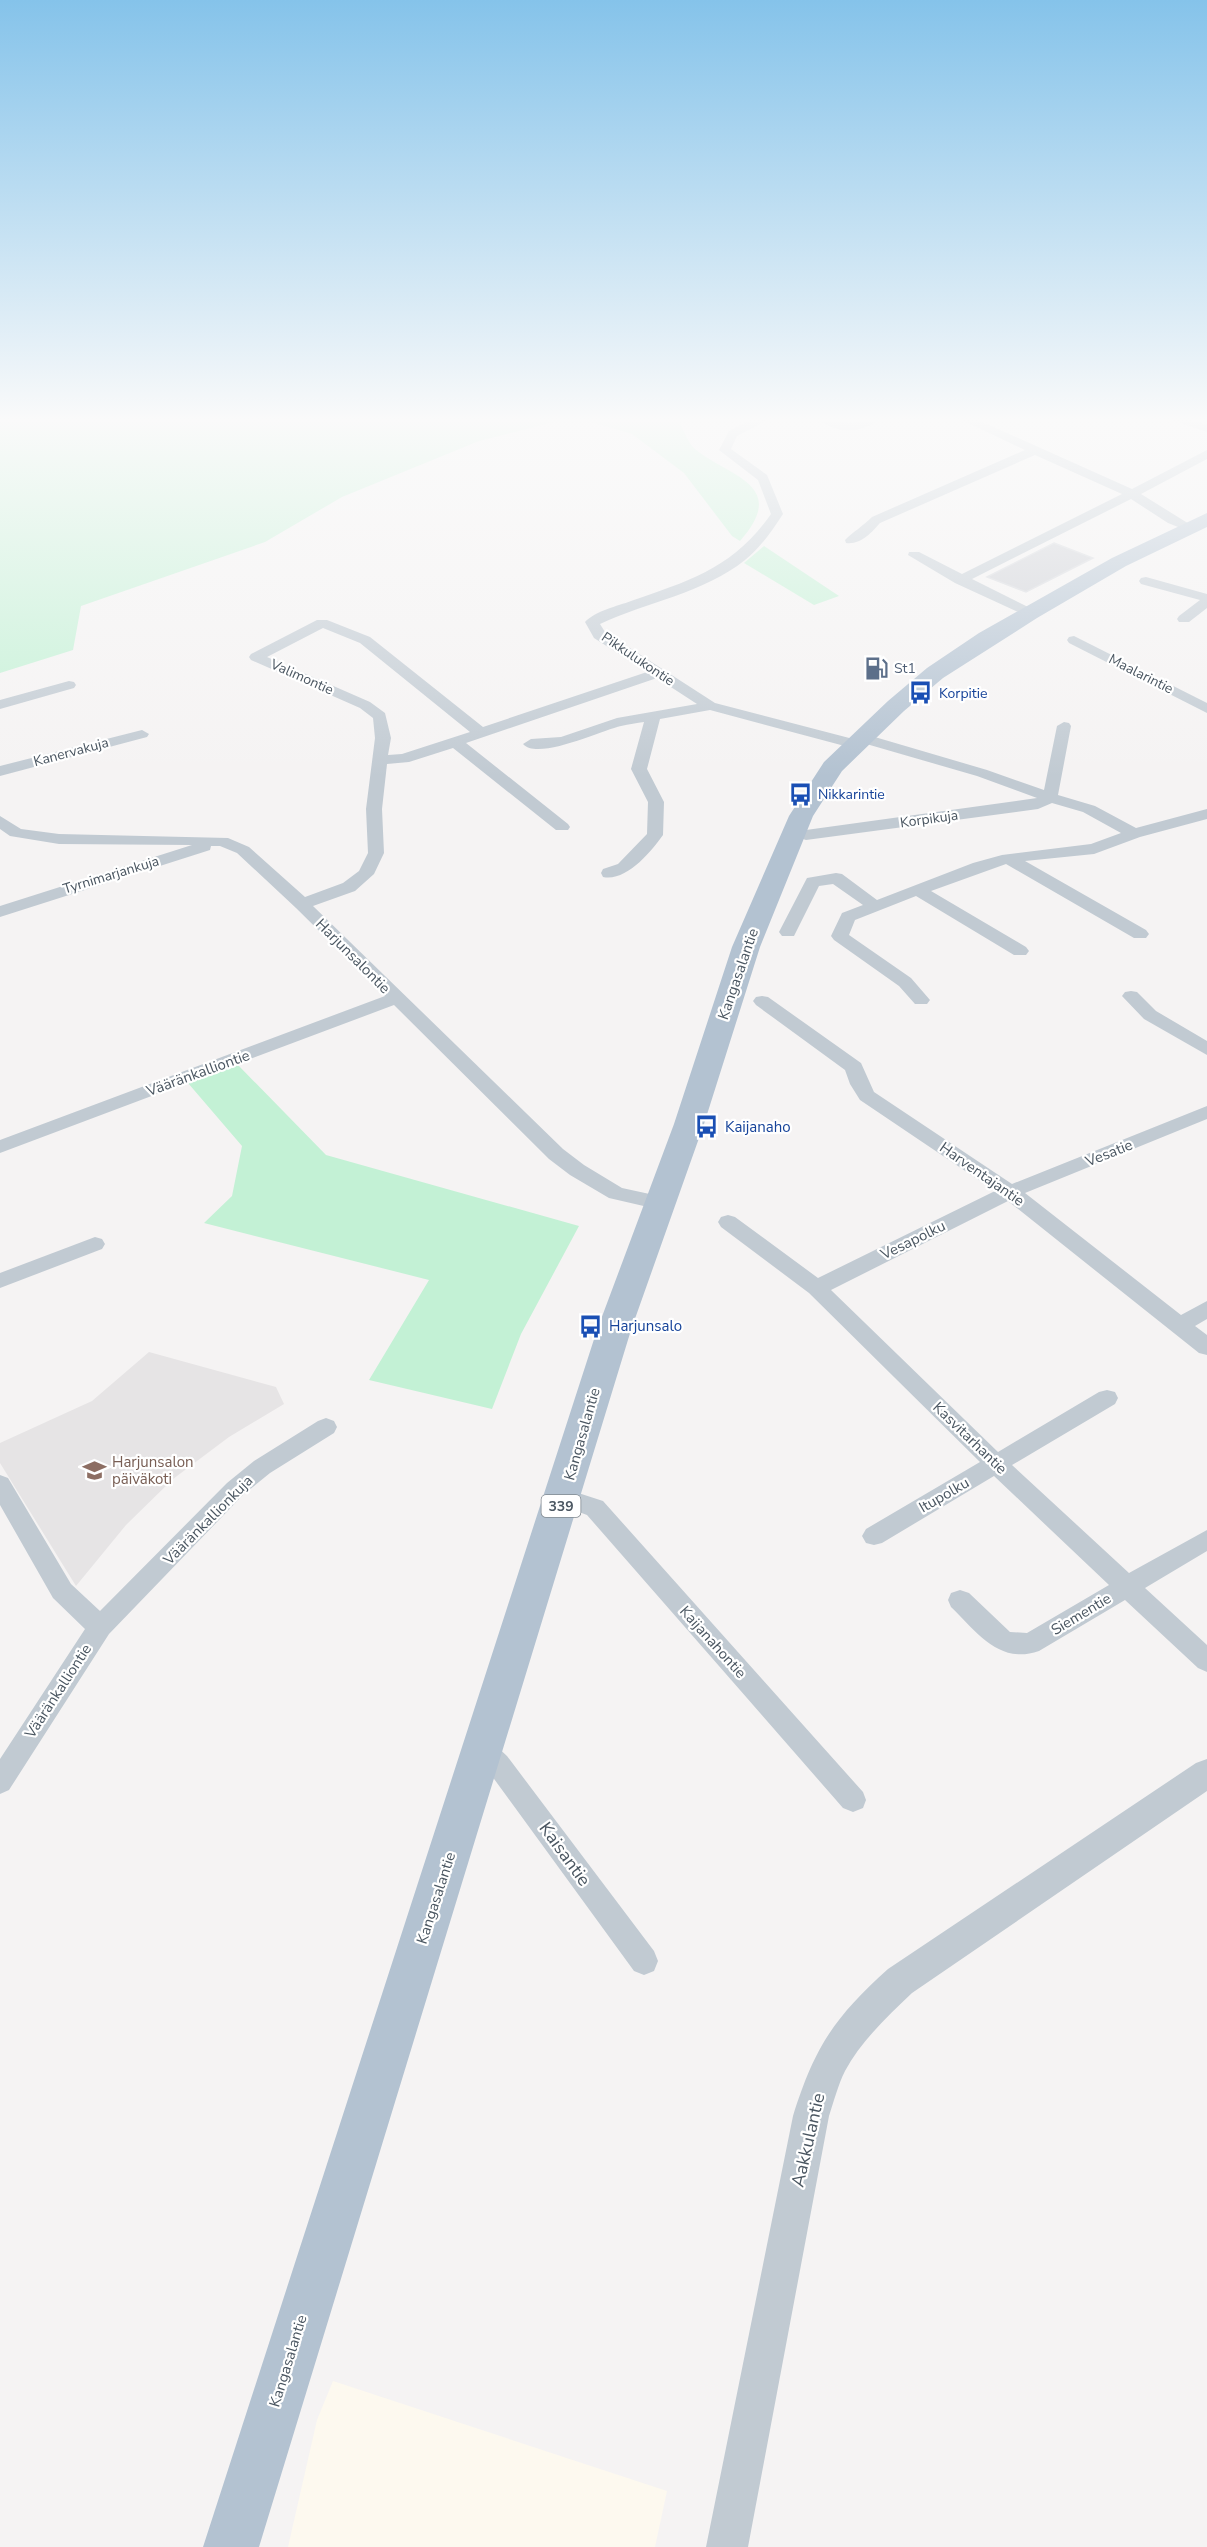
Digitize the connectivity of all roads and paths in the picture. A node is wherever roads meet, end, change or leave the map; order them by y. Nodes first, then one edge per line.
1 (759, 539) edge
2 (1043, 539) edge
3 (1166, 539) edge
4 (914, 555) dead end
5 (960, 580) junction
6 (1146, 581) dead end
7 (1207, 599) edge
8 (1029, 613) junction
9 (1184, 619) dead end
10 (1074, 640) dead end
11 (659, 674) junction
12 (69, 684) dead end
13 (0, 705) edge
14 (710, 706) junction
15 (1207, 708) edge
16 (653, 717) junction
17 (1064, 726) dead end
18 (481, 733) junction
19 (142, 734) dead end
20 (859, 741) junction
21 (455, 742) junction
22 (531, 744) dead end
23 (381, 760) junction
24 (0, 771) edge
25 (1050, 798) junction
26 (1207, 814) edge
27 (0, 821) edge
28 (562, 827) dead end
29 (1134, 834) junction
30 (806, 835) dead end
31 (222, 841) junction
32 (1008, 858) junction
33 (609, 873) dead end
34 (918, 890) junction
35 (302, 904) junction
36 (874, 905) junction
37 (0, 912) edge
38 (788, 932) dead end
39 (1140, 934) dead end
40 (1020, 951) dead end
41 (1131, 996) dead end
42 (396, 998) junction
43 (921, 1000) dead end
44 (762, 1001) dead end
45 (1207, 1049) edge
46 (1207, 1112) edge
47 (0, 1147) edge
48 (1010, 1192) junction
49 (661, 1203) junction
50 (728, 1222) dead end
51 (95, 1244) dead end
52 (0, 1281) edge
53 (816, 1288) junction
54 (1207, 1309) edge
55 (1180, 1325) junction
56 (1207, 1347) edge
57 (1107, 1398) dead end
58 (326, 1427) dead end
59 (997, 1465) junction
60 (0, 1484) edge
61 (563, 1497) junction
62 (874, 1536) dead end
63 (1207, 1539) edge
64 (1127, 1587) junction
65 (960, 1600) dead end
66 (100, 1627) junction
67 (1207, 1661) edge
68 (483, 1750) junction
69 (1207, 1773) edge
70 (0, 1782) edge
71 (853, 1800) dead end
72 (644, 1961) dead end
73 (231, 2547) edge
74 (727, 2547) edge

1 - 11 street, Pikkulukontie
2 - 5 street
3 - 8 main road, Kangasalantie / 339
4 - 5 street
5 - 8 street
6 - 7 street
7 - 9 street
8 - 20 main road, Kangasalantie / 339
10 - 15 street, Maalarintie
11 - 14 street, Pikkulukontie
11 - 18 street
12 - 13 street
14 - 16 street
14 - 20 street, Pikkulukontie
16 - 22 street
16 - 33 street
17 - 25 street
18 - 21 street
18 - 23 street, Valimontie
19 - 24 street, Kanervakuja
20 - 25 street
20 - 49 main road, Kangasalantie / 339
21 - 23 street
21 - 28 street
23 - 35 street, Valimontie
25 - 29 street
25 - 30 street, Korpikuja
26 - 29 street
27 - 31 street, Harjunsalontie
29 - 32 street
31 - 35 street, Harjunsalontie
31 - 37 street, Tyrnimarjankuja
32 - 34 street
32 - 39 street
34 - 36 street
34 - 40 street
35 - 42 street, Harjunsalontie
36 - 38 street
36 - 43 street
41 - 45 street
42 - 47 street, Vääränkalliontie
42 - 49 street, Harjunsalontie
44 - 48 street, Harventajantie
46 - 48 street, Vesatie
48 - 53 street, Vesapolku
48 - 55 street, Harventajantie
49 - 61 main road, Kangasalantie / 339
50 - 53 street, Kasvitarhantie
51 - 52 street
53 - 59 street, Kasvitarhantie
54 - 55 street
55 - 56 street, Harventajantie
57 - 59 street, Itupolku
58 - 66 street, Vääränkallionkuja
59 - 62 street, Itupolku
59 - 64 street, Kasvitarhantie
60 - 66 street, Vääränkalliontie
61 - 68 main road, Kangasalantie / 339
61 - 71 street, Kaijanahontie
63 - 64 street, Siementie
64 - 65 street, Siementie
64 - 67 street, Kasvitarhantie
66 - 70 street, Vääränkalliontie
68 - 72 street, Kaisantie
68 - 73 main road, Kangasalantie / 339
69 - 74 street, Aakkulantie

